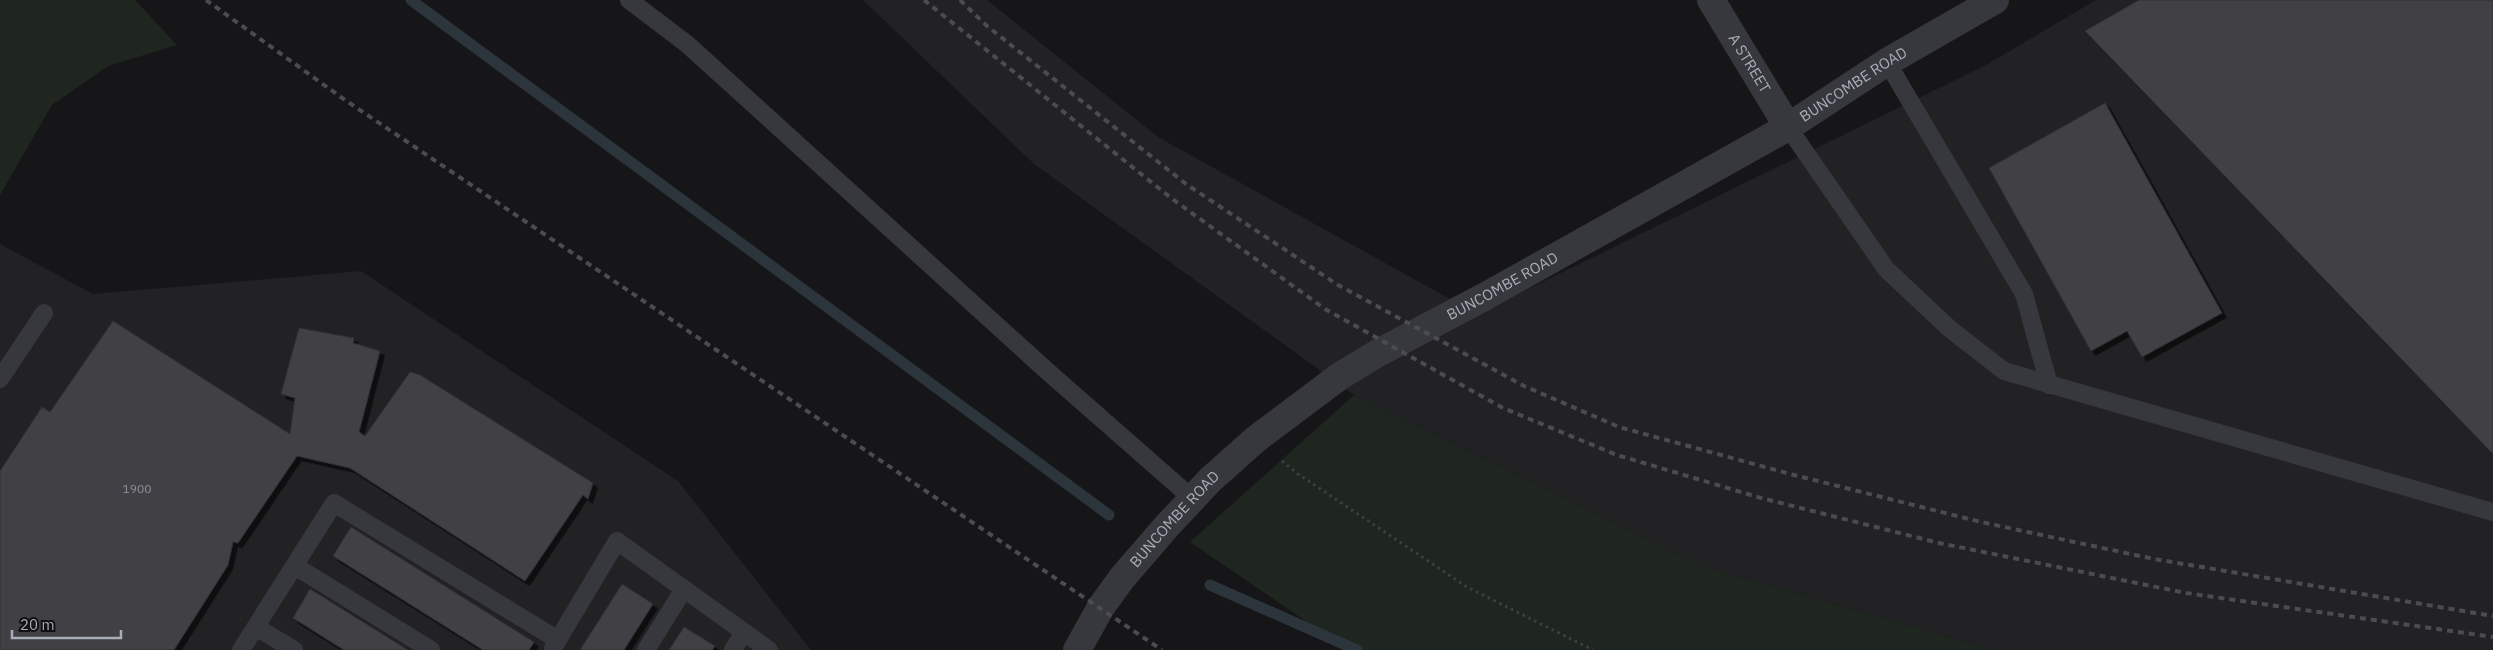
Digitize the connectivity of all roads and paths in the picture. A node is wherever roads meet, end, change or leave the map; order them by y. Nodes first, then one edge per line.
1 (629, 0) edge
2 (1711, 0) edge
3 (1995, 0) edge
4 (1887, 62) junction
5 (1788, 127) junction
6 (44, 313) dead end
7 (0, 379) edge
8 (2049, 385) junction
9 (1256, 439) junction
10 (1193, 499) junction
11 (2493, 512) edge
12 (295, 566) junction
13 (684, 589) junction
14 (256, 627) junction
15 (744, 632) junction
16 (555, 645) edge
17 (242, 650) edge
18 (294, 650) edge
19 (431, 650) edge
20 (646, 650) edge
21 (733, 650) edge
22 (769, 650) edge
23 (1077, 650) edge
24 (1592, 650) edge

1 - 10 lane
2 - 5 street, A STREET
3 - 4 street, BUNCOMBE ROAD
4 - 5 street, BUNCOMBE ROAD
4 - 8 lane
5 - 8 lane
5 - 9 street, BUNCOMBE ROAD
6 - 7 lane
8 - 11 lane
9 - 10 street, BUNCOMBE ROAD
9 - 24 path
10 - 23 street, BUNCOMBE ROAD
12 - 14 lane
12 - 16 lane
12 - 19 lane
13 - 15 lane
13 - 16 lane
13 - 20 lane
14 - 17 lane
14 - 18 lane
15 - 21 lane
15 - 22 lane

